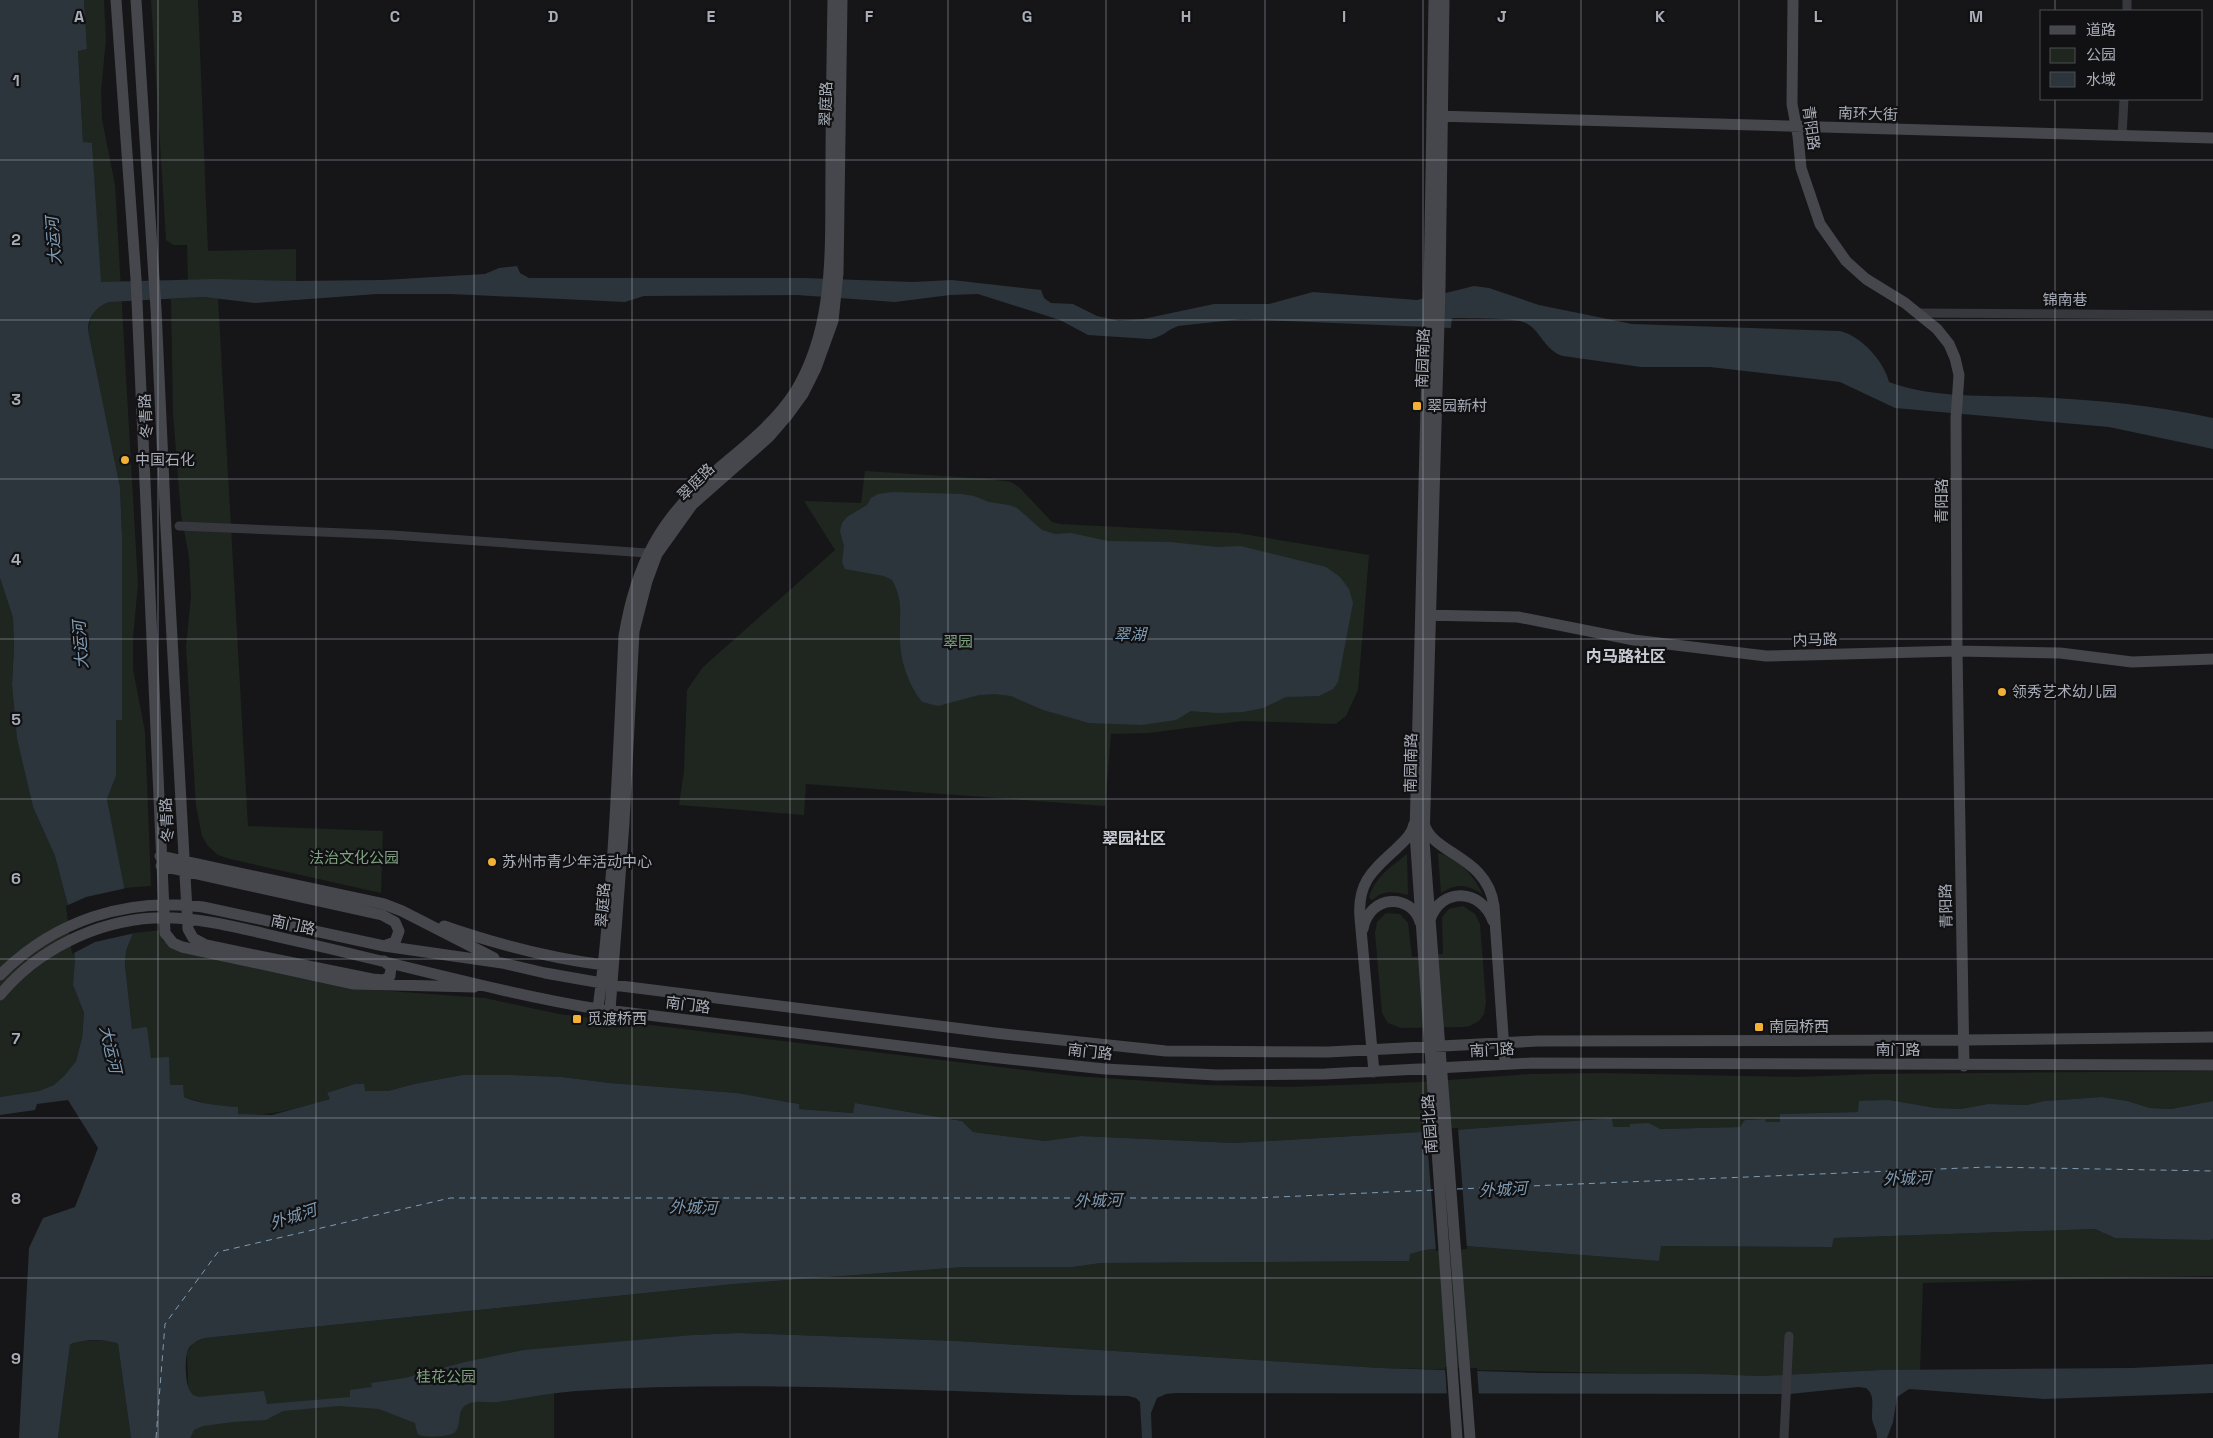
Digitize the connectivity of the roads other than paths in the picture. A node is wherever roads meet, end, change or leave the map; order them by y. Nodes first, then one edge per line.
1 (116, 0) edge
2 (136, 0) edge
3 (833, 0) edge
4 (842, 0) edge
5 (1434, 0) edge
6 (1444, 0) edge
7 (1793, 0) edge
8 (2124, 100) edge
9 (1437, 116) junction
10 (1796, 127) junction
11 (2122, 136) junction
12 (2213, 138) edge
13 (833, 273) junction
14 (831, 303) junction
15 (1917, 313) junction
16 (2213, 315) edge
17 (179, 526) dead end
18 (647, 553) junction
19 (1425, 615) junction
20 (1957, 651) junction
21 (2213, 659) edge
22 (1420, 807) joint
23 (1419, 822) junction
24 (160, 861) junction
25 (184, 865) junction
26 (402, 911) junction
27 (1425, 923) junction
28 (1496, 930) junction
29 (1362, 938) junction
30 (384, 946) junction
31 (380, 959) junction
32 (502, 963) junction
33 (604, 966) junction
34 (0, 975) edge
35 (607, 984) junction
36 (494, 987) junction
37 (0, 995) edge
38 (598, 1008) junction
39 (610, 1010) junction
40 (2213, 1037) edge
41 (1964, 1040) junction
42 (1504, 1042) junction
43 (1372, 1049) junction
44 (1505, 1064) junction
45 (2213, 1065) edge
46 (1964, 1066) junction
47 (1374, 1072) junction
48 (1789, 1336) dead end
49 (1461, 1412) junction
50 (1457, 1438) edge
51 (1470, 1438) edge
52 (1784, 1438) edge

1 - 24 main road, 冬青路
2 - 25 main road, 冬青路
3 - 13 main road, 翠庭路
4 - 13 main road, 翠庭路
5 - 9 main road, 南园南路
6 - 9 main road, 南园南路
7 - 10 main road, 青阳路
8 - 11 street
9 - 10 main road, 南环大街
9 - 19 main road, 南园南路
10 - 11 main road, 南环大街
10 - 15 main road, 青阳路
11 - 12 main road, 南环大街
13 - 14 main road, 翠庭路
14 - 18 main road, 翠庭路
14 - 35 main road, 翠庭路
15 - 16 street, 锦南巷
15 - 20 main road, 青阳路
17 - 18 street
18 - 33 main road, 翠庭路
19 - 20 main road, 内马路
19 - 22 main road, 南园南路
20 - 21 main road, 内马路
20 - 41 main road, 青阳路
22 - 23 main road, 南园北路
23 - 27 main road, 南园北路
23 - 28 main road
23 - 29 main road
24 - 25 main road
24 - 36 main road, 冬青路
25 - 26 main road
25 - 30 main road
25 - 31 main road, 冬青路
26 - 32 main road
26 - 33 main road
27 - 28 main road
27 - 29 main road
27 - 49 main road, 南园北路
28 - 42 main road
29 - 43 main road
30 - 32 main road, 南门路
30 - 34 main road, 南门路
31 - 36 main road, 南门路
31 - 37 main road, 南门路
32 - 35 main road, 南门路
33 - 35 main road, 翠庭路
35 - 38 main road, 翠庭路
35 - 39 main road, 翠庭路
35 - 43 main road, 南门路
36 - 38 main road, 南门路
38 - 39 main road, 南门路
39 - 47 main road, 南门路
40 - 41 main road, 南门路
41 - 42 main road, 南门路
41 - 46 main road, 青阳路
42 - 43 main road, 南门路
42 - 44 main road
43 - 47 main road
44 - 46 main road, 南门路
44 - 47 main road, 南门路
45 - 46 main road, 南门路
48 - 52 street
49 - 50 main road, 南园北路
49 - 51 main road, 南园北路

